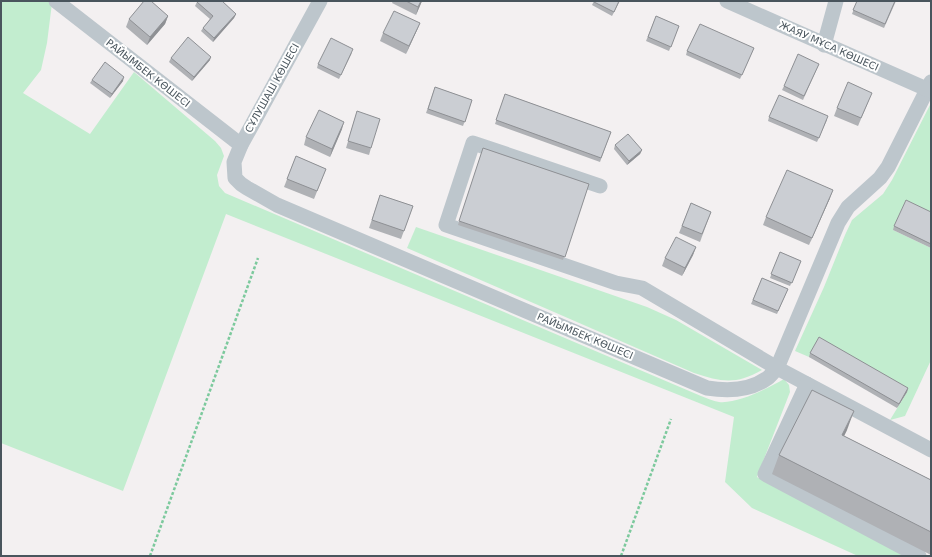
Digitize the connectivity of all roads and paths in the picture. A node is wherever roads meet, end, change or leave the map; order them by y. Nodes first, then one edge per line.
1 (56, 1) edge
2 (320, 1) edge
3 (727, 1) edge
4 (836, 1) edge
5 (824, 45) junction
6 (930, 87) edge
7 (241, 146) junction
8 (235, 178) joint
9 (600, 186) dead end
10 (258, 258) dead end
11 (777, 368) junction
12 (806, 384) junction
13 (672, 419) dead end
14 (931, 450) edge
15 (150, 556) edge
16 (621, 556) edge
17 (919, 556) edge

1 - 7 street, РАЙЫМБЕК КӨШЕСІ
2 - 7 street, СҰЛУШАШ КӨШЕСІ
3 - 5 street, ЖАЯУ МҰСА КӨШЕСІ
4 - 5 street
5 - 6 street, ЖАЯУ МҰСА КӨШЕСІ
6 - 11 street
7 - 8 street, СҰЛУШАШ КӨШЕСІ
8 - 11 street, РАЙЫМБЕК КӨШЕСІ
9 - 11 street
10 - 15 path
11 - 12 street
12 - 14 street
12 - 17 street
13 - 16 path

